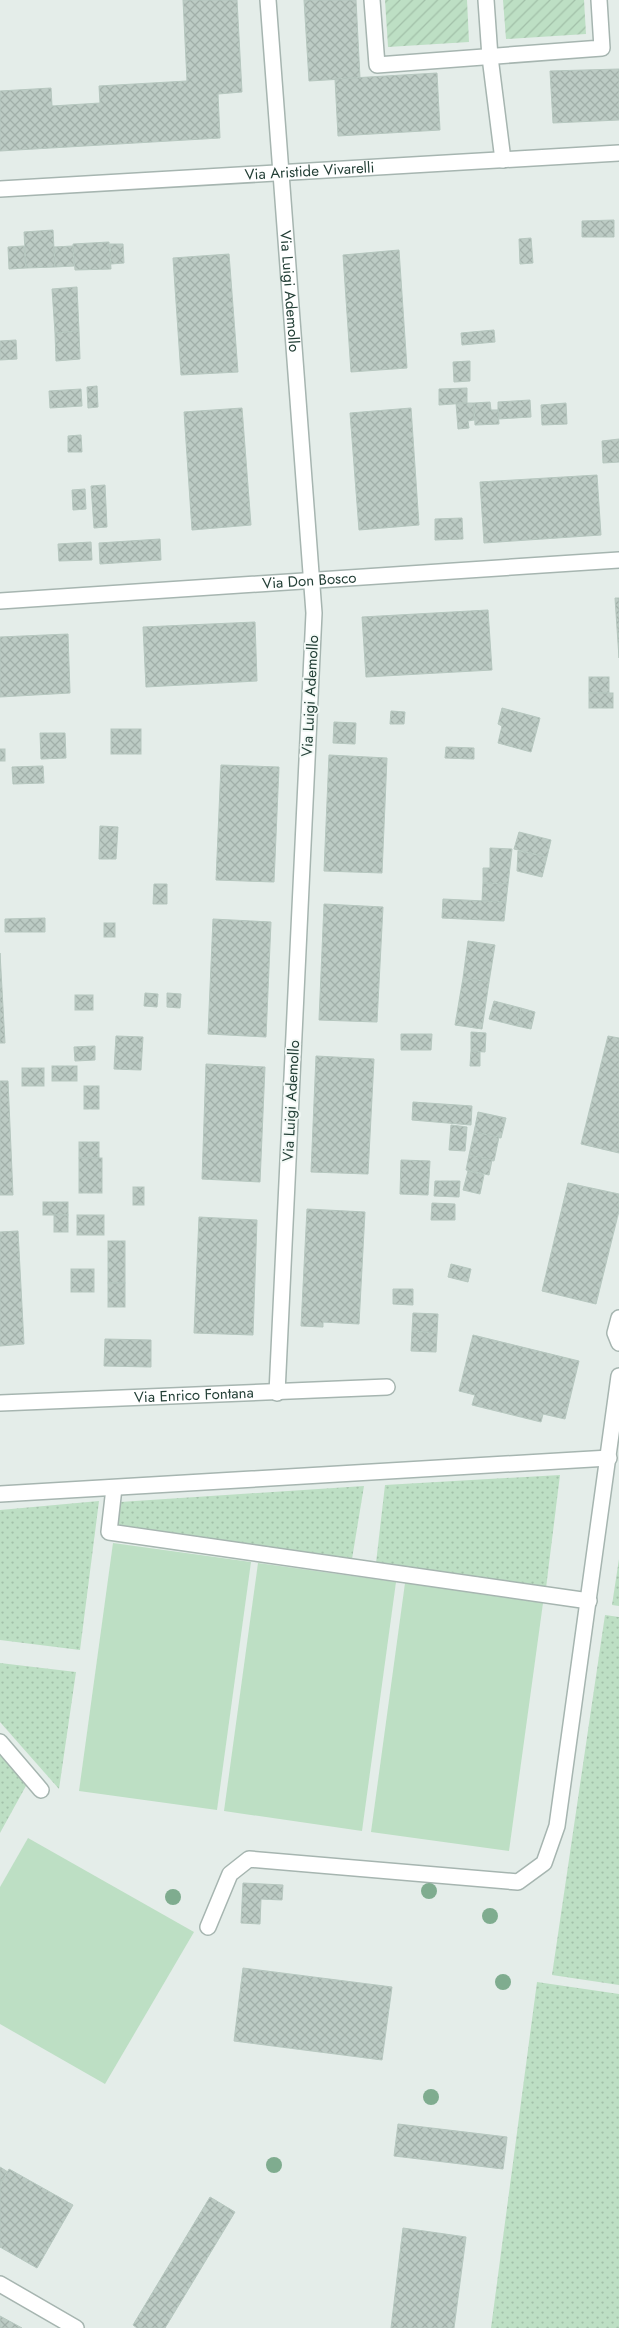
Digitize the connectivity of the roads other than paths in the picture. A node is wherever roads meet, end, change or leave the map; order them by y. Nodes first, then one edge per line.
1 (268, 0) edge
2 (372, 0) edge
3 (486, 0) edge
4 (599, 0) edge
5 (490, 57) junction
6 (619, 153) edge
7 (503, 160) junction
8 (280, 173) junction
9 (0, 189) edge
10 (619, 560) edge
11 (311, 580) junction
12 (0, 601) edge
13 (619, 1318) edge
14 (617, 1338) edge
15 (619, 1376) edge
16 (387, 1387) dead end
17 (276, 1393) junction
18 (0, 1403) edge
19 (609, 1458) junction
20 (114, 1488) junction
21 (0, 1494) edge
22 (588, 1601) junction
23 (0, 1742) edge
24 (41, 1790) dead end
25 (208, 1927) dead end
26 (0, 2284) edge
27 (76, 2328) edge

1 - 8 street, Via Luigi Ademollo
2 - 5 street
3 - 5 street
4 - 5 street
5 - 7 street
6 - 7 street, Via Aristide Vivarelli
7 - 8 street, Via Aristide Vivarelli
8 - 9 street, Via Aristide Vivarelli
8 - 11 street, Via Luigi Ademollo
10 - 11 street, Via Don Bosco
11 - 12 street, Via Don Bosco
11 - 17 street, Via Luigi Ademollo
13 - 14 street
15 - 19 street
16 - 17 street, Via Enrico Fontana
17 - 18 street, Via Enrico Fontana
19 - 20 street
19 - 22 street
20 - 21 street
20 - 22 street
22 - 25 street
23 - 24 street
26 - 27 street

